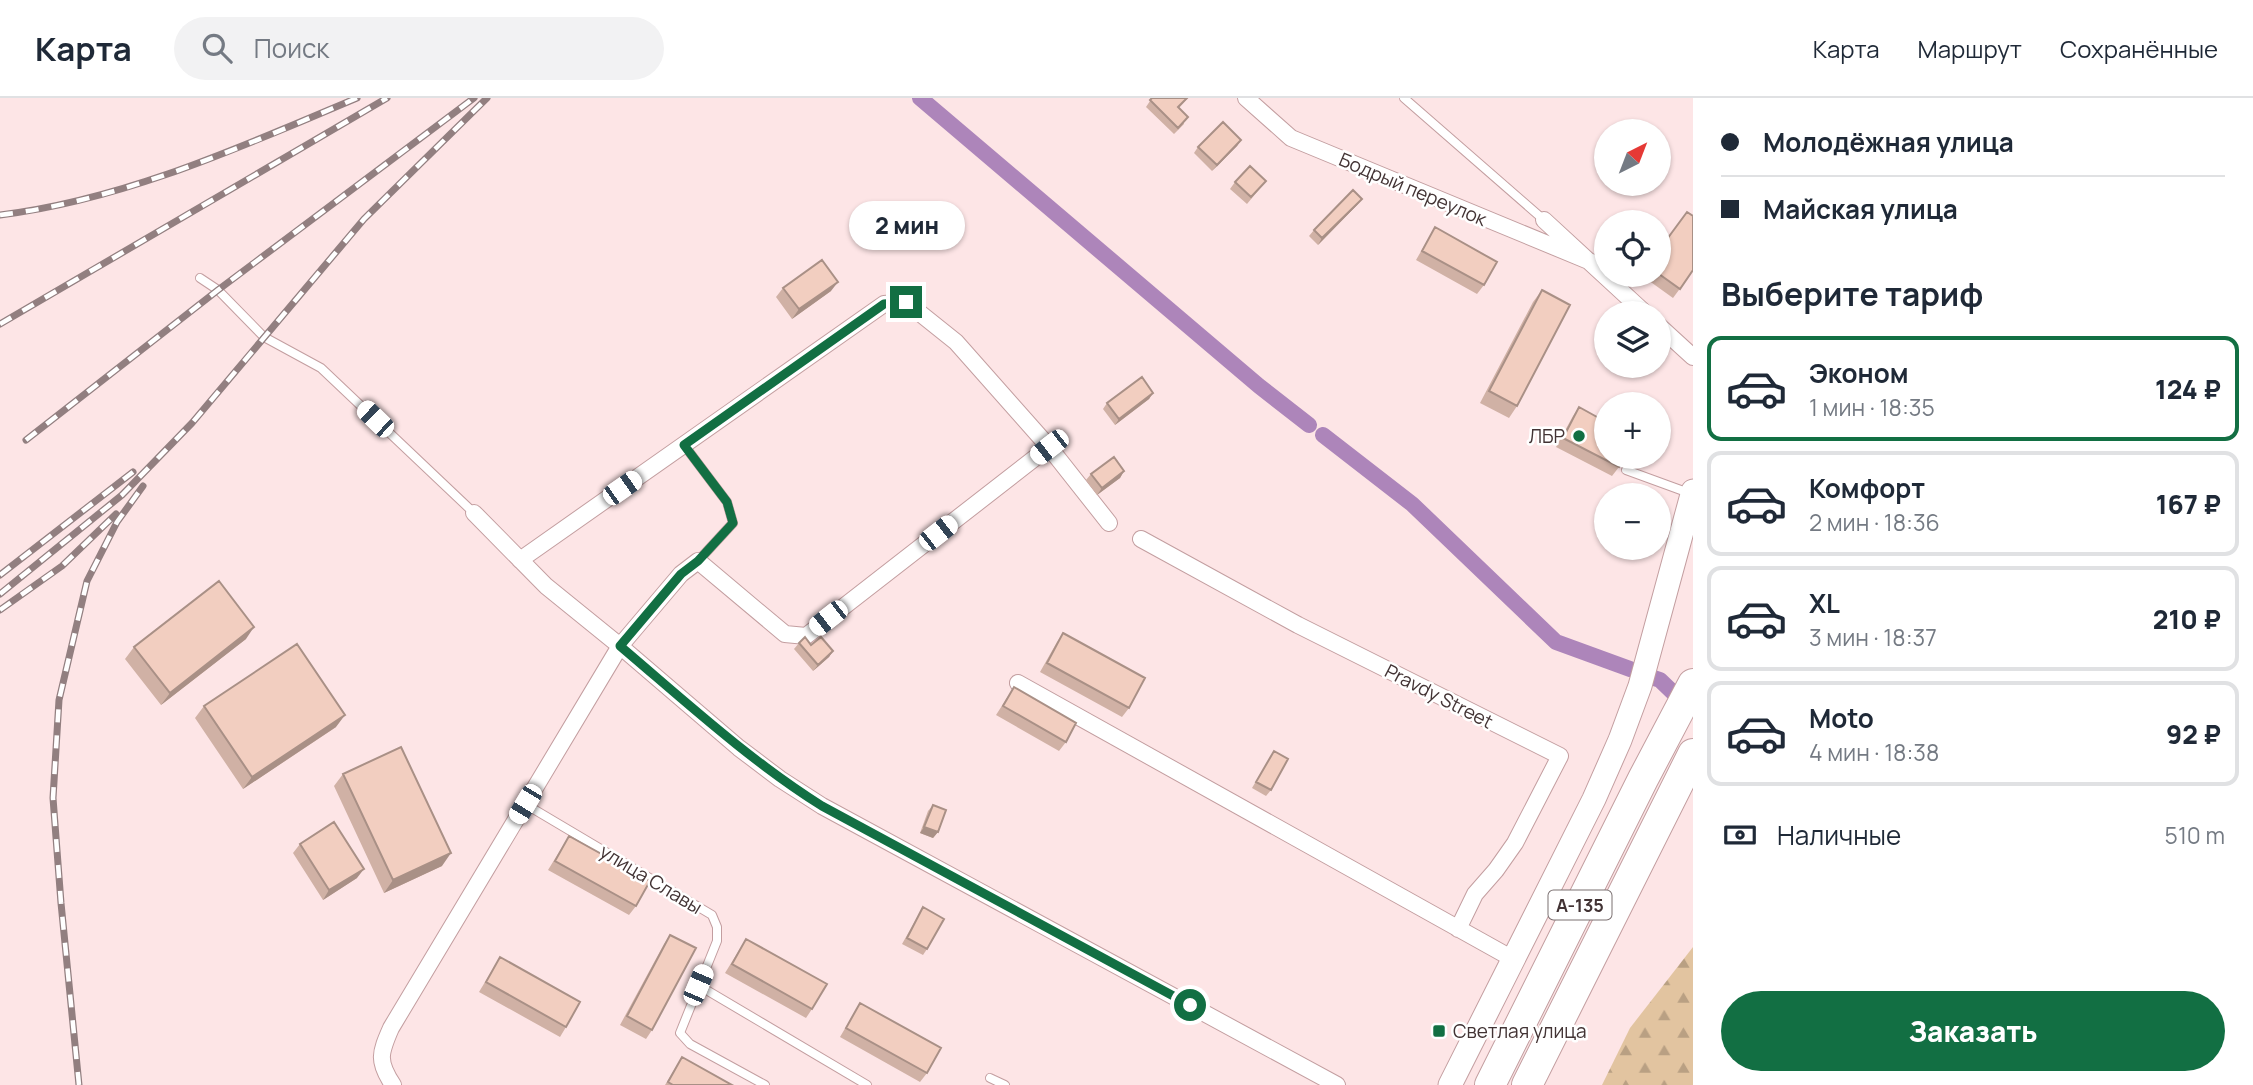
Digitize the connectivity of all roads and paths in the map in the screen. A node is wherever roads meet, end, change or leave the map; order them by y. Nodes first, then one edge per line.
1 (1246, 98) edge
2 (1404, 98) edge
3 (1544, 220) joint
4 (1591, 262) junction
5 (200, 278) dead end
6 (1633, 301) edge
7 (1671, 337) edge
8 (1693, 358) edge
9 (684, 445) junction
10 (1049, 447) junction
11 (1626, 470) edge
12 (1693, 492) edge
13 (474, 513) joint
14 (1109, 523) dead end
15 (1141, 539) dead end
16 (520, 559) junction
17 (698, 561) junction
18 (620, 646) junction
19 (1018, 683) dead end
20 (1693, 684) edge
21 (1693, 754) edge
22 (525, 804) junction
23 (1458, 929) junction
24 (1513, 960) junction
25 (698, 985) junction
26 (990, 1077) dead end
27 (393, 1085) edge
28 (765, 1085) edge
29 (867, 1085) edge
30 (1005, 1085) edge
31 (1337, 1085) edge
32 (1450, 1085) edge
33 (1490, 1085) edge
34 (1527, 1085) edge

1 - 4 street, Бодрый переулок
2 - 3 lane
3 - 4 street
4 - 6 street
5 - 13 lane
7 - 8 street
9 - 10 street
9 - 16 street
9 - 17 lane
10 - 14 street
10 - 17 street
11 - 12 lane
12 - 24 street
13 - 16 street
15 - 23 street, Pravdy Street
16 - 18 street
17 - 18 street
18 - 22 street
18 - 31 street
19 - 23 street
20 - 33 highway, А-135
21 - 34 highway, А-135
22 - 25 lane, улица Славы
22 - 27 street
23 - 24 street
24 - 32 street
25 - 28 lane, улица Славы
25 - 29 lane
26 - 30 lane

